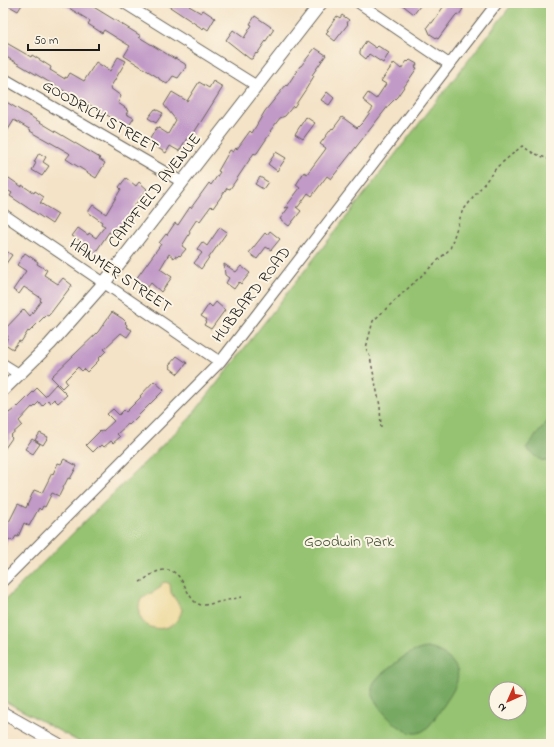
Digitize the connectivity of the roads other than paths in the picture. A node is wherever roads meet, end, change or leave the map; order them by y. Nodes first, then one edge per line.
1 (124, 3) edge
2 (321, 3) edge
3 (359, 3) edge
4 (497, 3) edge
5 (449, 64) junction
6 (3, 78) edge
7 (257, 86) junction
8 (182, 182) junction
9 (3, 214) edge
10 (104, 283) junction
11 (220, 362) junction
12 (3, 364) edge
13 (19, 374) junction
14 (3, 390) edge
15 (3, 581) edge
16 (3, 713) edge
17 (58, 744) edge

1 - 7 street
2 - 7 street, CAMPFIELD AVENUE
3 - 5 street
4 - 5 street, HUBBARD ROAD
5 - 11 street, HUBBARD ROAD
6 - 8 street, GOODRICH STREET
7 - 8 street, CAMPFIELD AVENUE
8 - 10 street, CAMPFIELD AVENUE
9 - 10 street, HANMER STREET
10 - 11 street, HANMER STREET
10 - 13 street, CAMPFIELD AVENUE
11 - 15 street, HUBBARD ROAD
12 - 13 street
13 - 14 street, CAMPFIELD AVENUE
16 - 17 street

